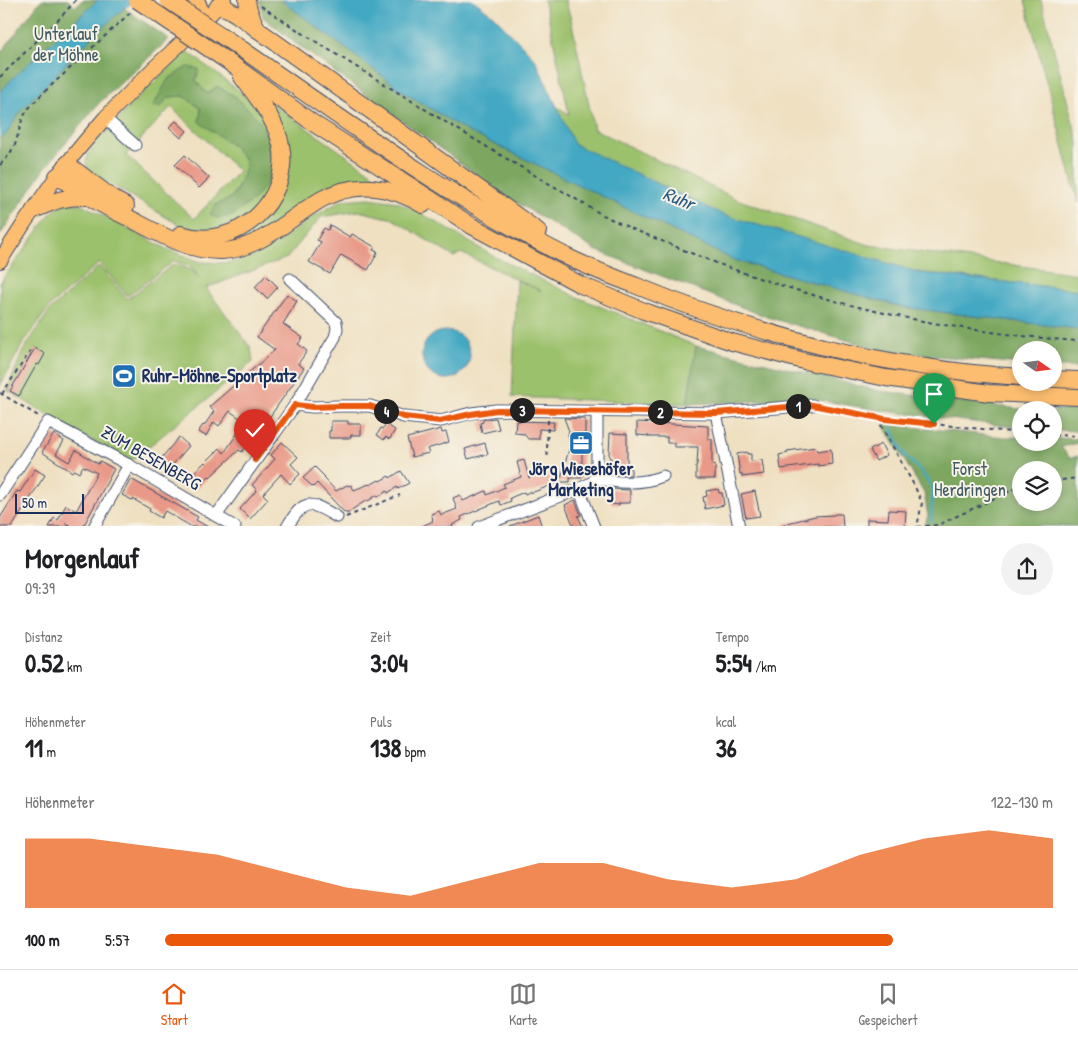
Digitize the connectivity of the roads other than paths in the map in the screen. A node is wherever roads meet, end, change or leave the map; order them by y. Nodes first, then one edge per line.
1 (168, 0) edge
2 (196, 0) edge
3 (221, 3) edge
4 (250, 3) edge
5 (133, 7) edge
6 (197, 28) junction
7 (259, 32) junction
8 (233, 65) junction
9 (106, 118) junction
10 (135, 145) dead end
11 (62, 170) junction
12 (88, 197) junction
13 (34, 210) junction
14 (486, 235) junction
15 (0, 261) edge
16 (589, 267) junction
17 (290, 279) dead end
18 (1012, 376) edge
19 (1062, 379) edge
20 (1078, 380) edge
21 (1078, 397) edge
22 (295, 405) junction
23 (812, 405) road end
24 (598, 411) junction
25 (716, 413) junction
26 (129, 465) junction
27 (663, 476) dead end
28 (596, 478) junction
29 (579, 489) junction
30 (0, 494) edge
31 (216, 516) junction
32 (337, 516) road end
33 (94, 526) edge
34 (235, 526) edge
35 (287, 526) edge
36 (479, 526) edge
37 (594, 526) edge
38 (739, 526) edge

1 - 16 highway, bridge
2 - 6 highway
3 - 6 main road
3 - 7 highway
4 - 7 highway
5 - 8 highway, bridge
6 - 9 main road
7 - 16 highway
8 - 11 highway
8 - 14 highway
9 - 10 street
9 - 11 main road
11 - 12 highway
11 - 13 main road
12 - 13 highway
12 - 14 highway
13 - 15 main road
14 - 21 highway
16 - 18 highway
17 - 22 street
19 - 20 highway
22 - 24 street
22 - 31 street
23 - 25 street
24 - 25 street
24 - 28 street
25 - 38 street
26 - 30 street, ZUM BESENBERG
26 - 31 street, ZUM BESENBERG
26 - 33 street
27 - 28 street
28 - 29 street
29 - 36 street
29 - 37 street
31 - 34 street, ZUM BESENBERG
32 - 35 street

